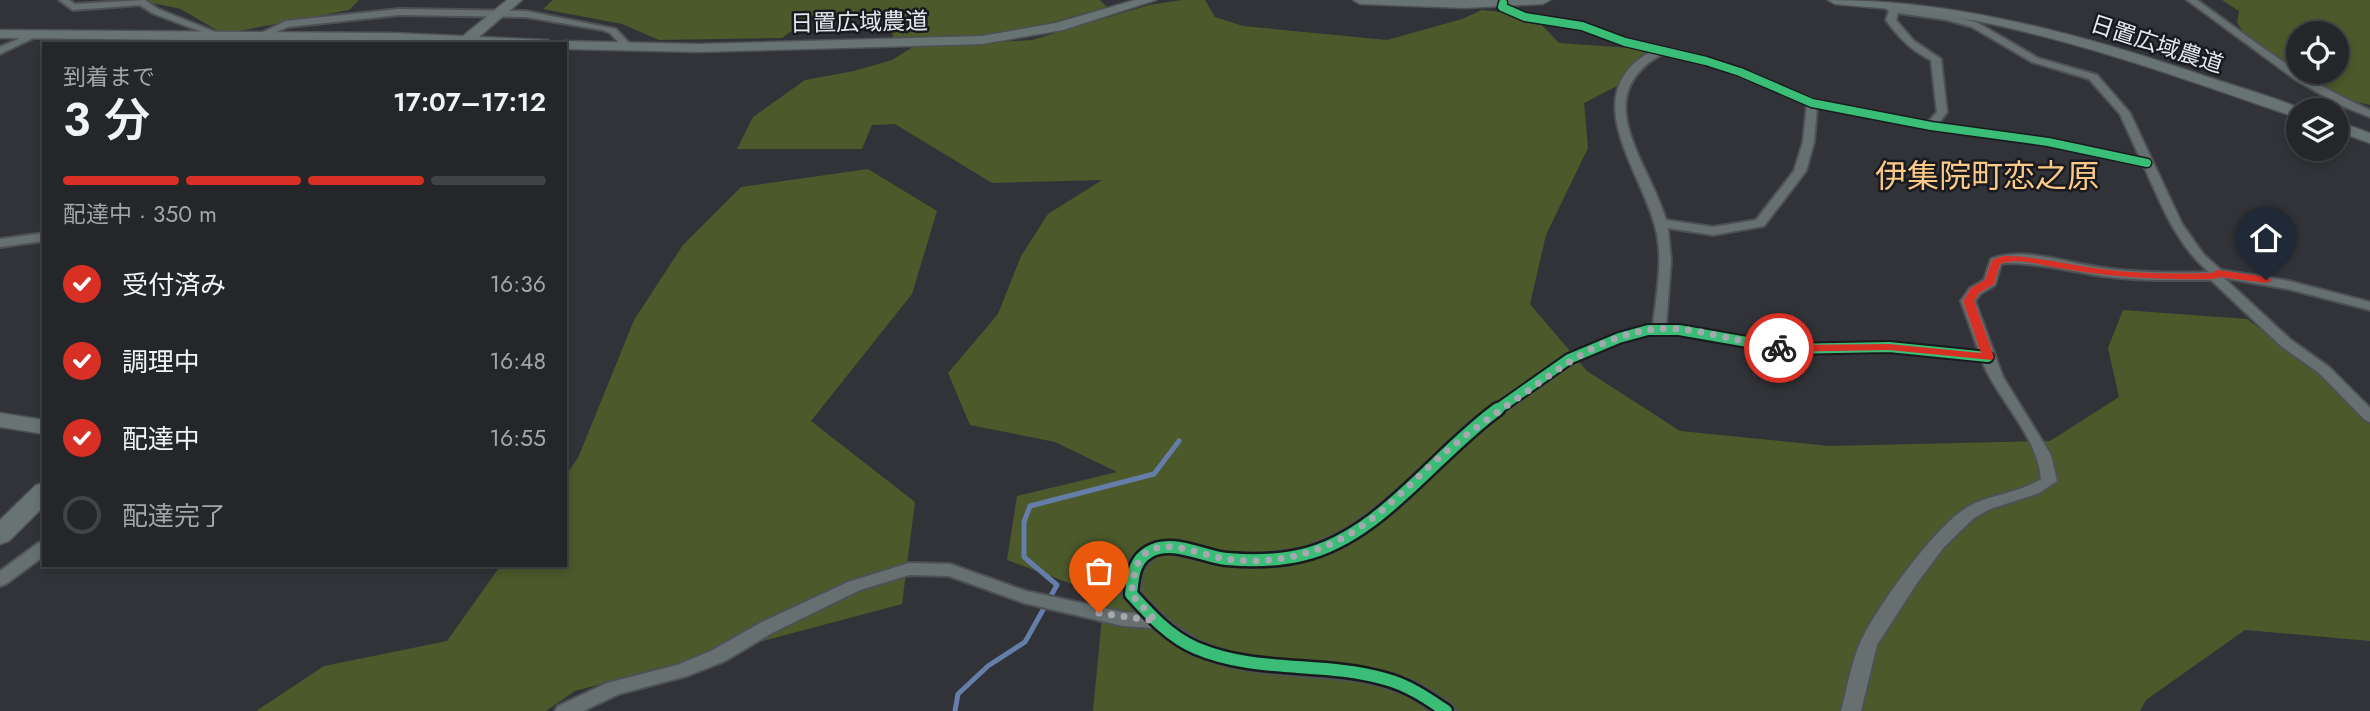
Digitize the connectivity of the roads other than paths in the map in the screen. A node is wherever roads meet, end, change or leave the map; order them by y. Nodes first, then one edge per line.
1 (63, 0) edge
2 (515, 0) edge
3 (1149, 0) edge
4 (1360, 0) edge
5 (1543, 0) edge
6 (1835, 0) edge
7 (2191, 0) edge
8 (1503, 3) junction
9 (1888, 5) edge
10 (501, 14) junction
11 (0, 34) edge
12 (37, 34) junction
13 (218, 35) junction
14 (262, 35) junction
15 (465, 41) edge
16 (493, 42) edge
17 (567, 45) edge
18 (628, 47) junction
19 (1661, 50) junction
20 (0, 51) edge
21 (1812, 103) junction
22 (2286, 109) edge
23 (2370, 114) edge
24 (1931, 126) junction
25 (2349, 131) edge
26 (2370, 138) edge
27 (2147, 163) junction
28 (1661, 223) junction
29 (42, 237) edge
30 (0, 243) edge
31 (2216, 275) junction
32 (2370, 306) edge
33 (1659, 329) junction
34 (1988, 357) junction
35 (2370, 417) edge
36 (0, 420) edge
37 (42, 427) edge
38 (42, 493) edge
39 (0, 535) edge
40 (42, 548) edge
41 (0, 580) edge
42 (1156, 621) junction
43 (565, 711) edge
44 (1446, 711) edge
45 (1851, 711) edge

1 - 13 street
2 - 10 street
3 - 18 street, 日置広域農道
4 - 8 street
5 - 8 street
6 - 9 street, 日置広域農道
7 - 23 street
8 - 19 street
9 - 22 street, 日置広域農道
9 - 24 street
9 - 27 street
10 - 14 street
10 - 15 street
10 - 18 street
11 - 12 street
12 - 13 street
12 - 20 street
13 - 14 street
14 - 15 street
15 - 16 street
17 - 18 street, 日置広域農道
19 - 21 street
19 - 28 street
21 - 24 street
21 - 28 street
24 - 27 street
25 - 26 street
27 - 31 street
28 - 33 street
29 - 30 street
31 - 32 street
31 - 34 street
31 - 35 street
33 - 34 street
33 - 42 street
34 - 45 street
36 - 37 street
38 - 39 street
40 - 41 street
42 - 43 street
42 - 44 street

